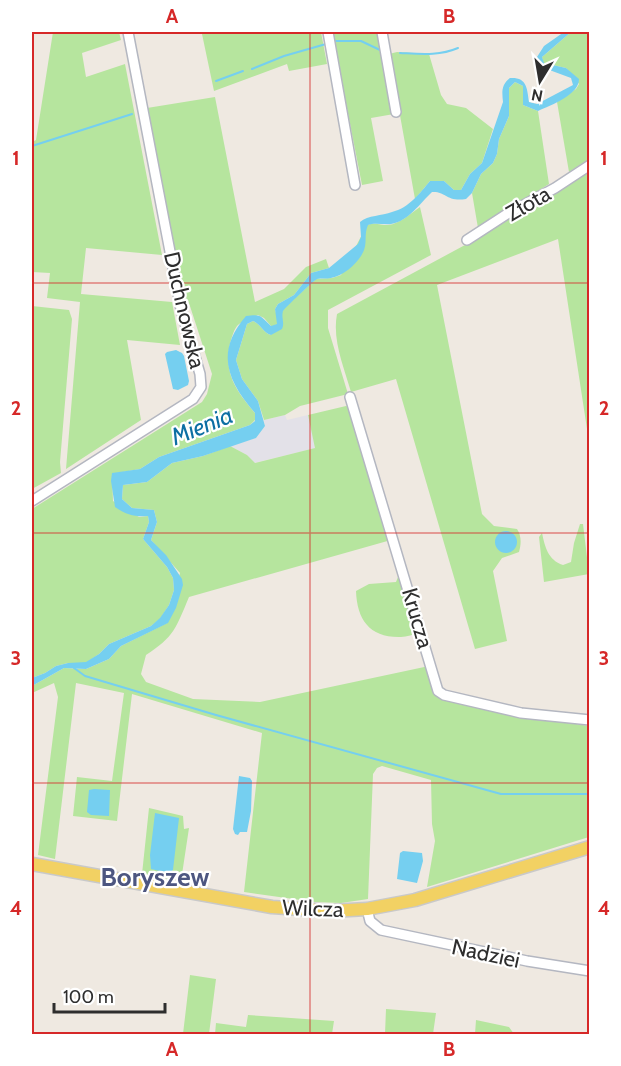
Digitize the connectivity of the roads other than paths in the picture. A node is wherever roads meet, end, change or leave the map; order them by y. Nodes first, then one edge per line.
1 (128, 32) edge
2 (328, 32) edge
3 (382, 32) edge
4 (396, 112) dead end
5 (590, 165) edge
6 (355, 185) dead end
7 (467, 240) dead end
8 (350, 398) dead end
9 (32, 501) edge
10 (590, 720) edge
11 (590, 847) edge
12 (32, 864) edge
13 (367, 909) junction
14 (590, 970) edge

1 - 9 street, Duchnowska
2 - 6 street
3 - 4 street
5 - 7 street, Złota
8 - 10 street, Krucza
11 - 13 main road, Wilcza
12 - 13 main road, Wilcza
13 - 14 street, Nadziei

